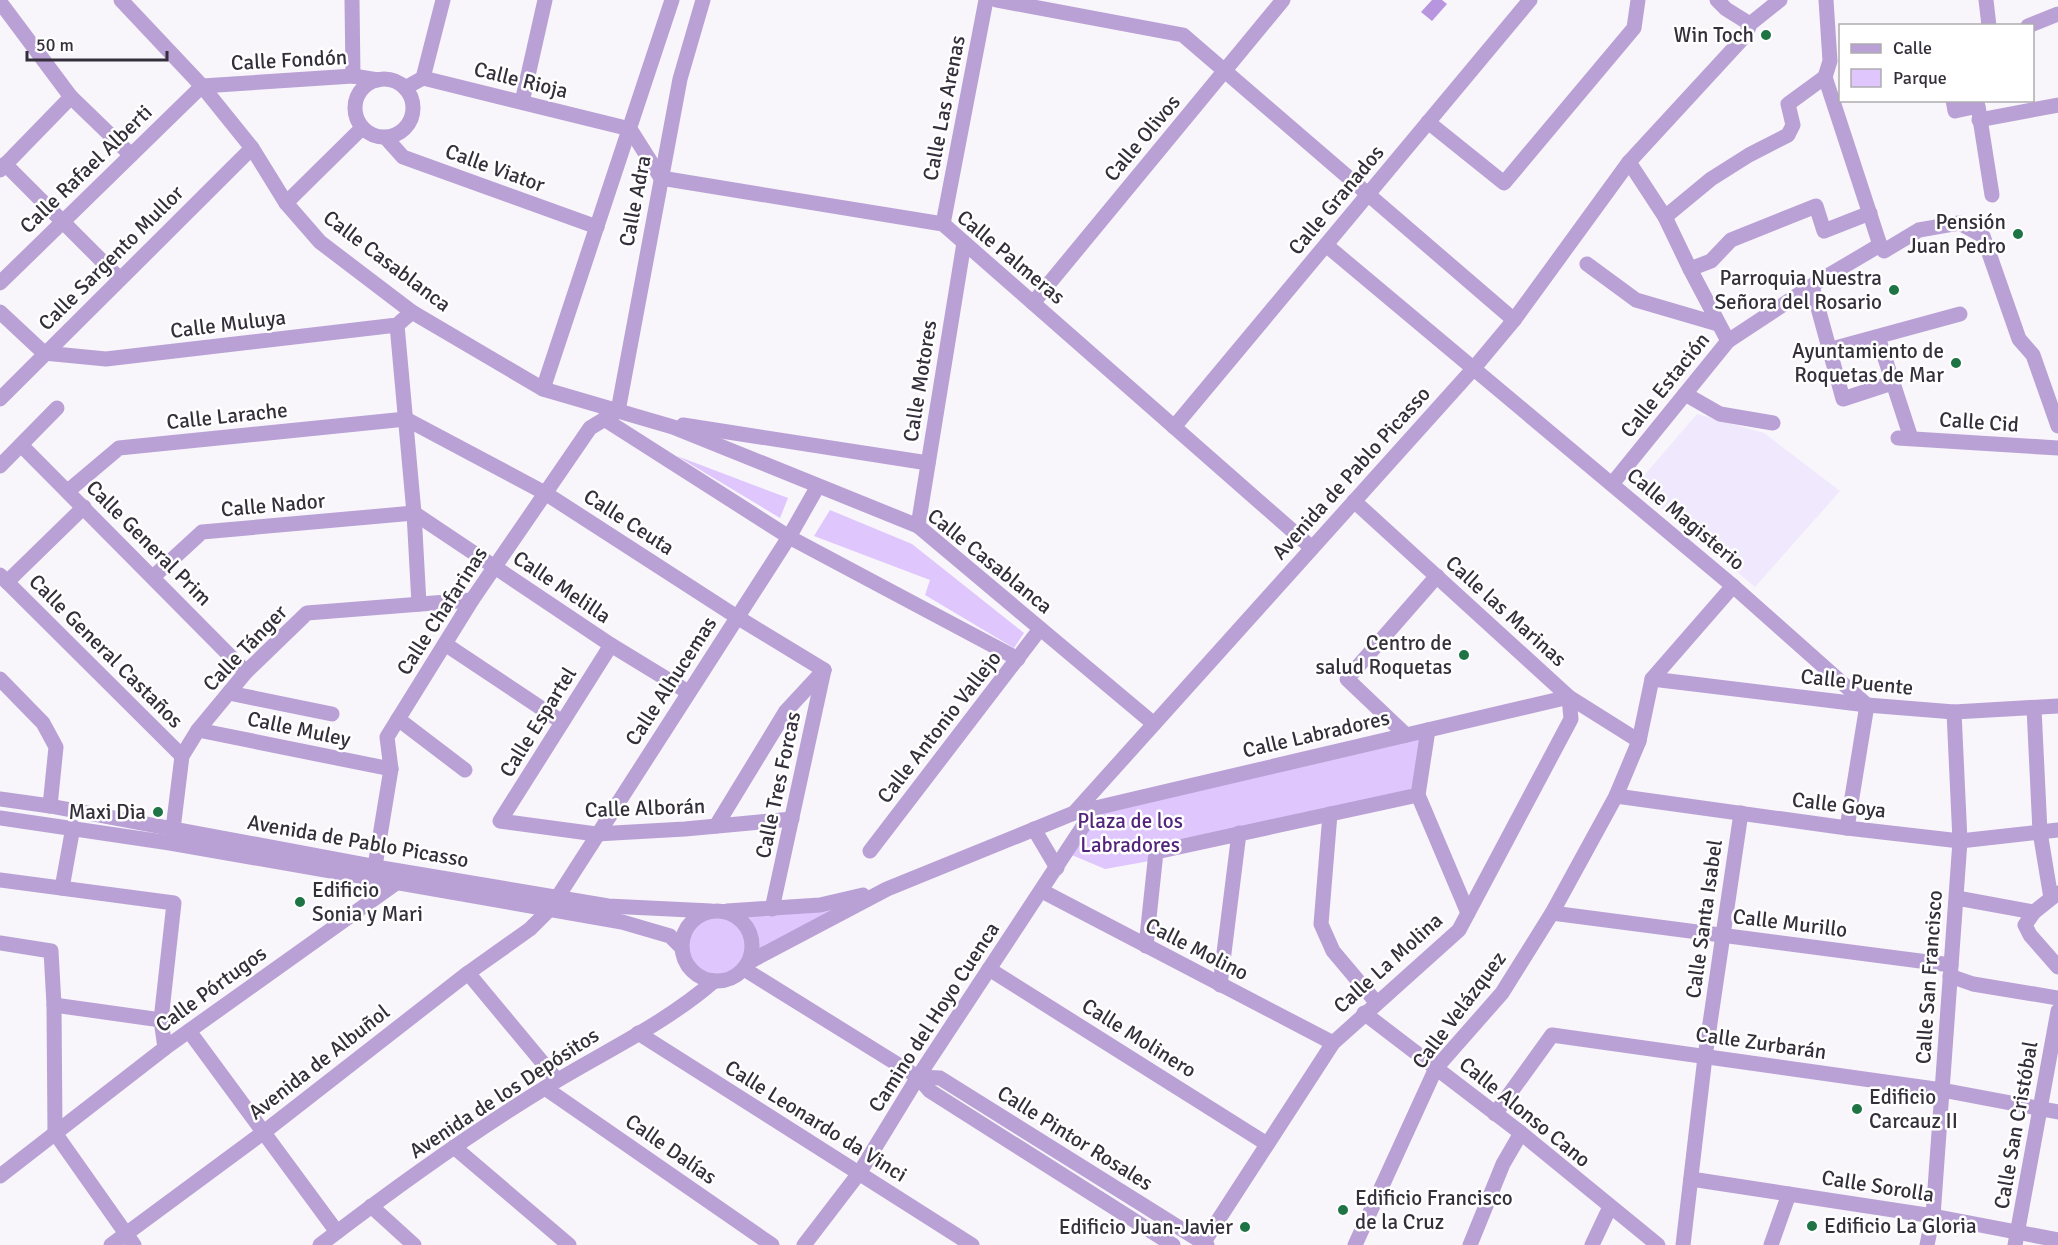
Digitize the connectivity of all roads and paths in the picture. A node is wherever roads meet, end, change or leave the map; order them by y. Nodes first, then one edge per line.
1 (121, 0) edge
2 (352, 0) edge
3 (442, 0) edge
4 (545, 0) edge
5 (672, 0) edge
6 (703, 0) edge
7 (986, 0) edge
8 (996, 0) edge
9 (1283, 0) edge
10 (1530, 0) edge
11 (1638, 0) edge
12 (1718, 0) edge
13 (1780, 0) edge
14 (1826, 0) edge
15 (1986, 0) edge
16 (3, 11) edge
17 (2058, 14) edge
18 (1750, 24) junction
19 (1989, 24) edge
20 (2033, 24) edge
21 (1835, 60) edge
22 (1225, 72) junction
23 (353, 75) junction
24 (1826, 77) junction
25 (423, 78) junction
26 (378, 80) junction
27 (202, 86) junction
28 (405, 88) junction
29 (70, 97) junction
30 (522, 102) junction
31 (1953, 102) edge
32 (2058, 105) edge
33 (1979, 120) junction
34 (1428, 122) junction
35 (362, 128) junction
36 (630, 129) junction
37 (386, 138) junction
38 (252, 148) junction
39 (131, 154) junction
40 (1629, 162) junction
41 (3, 167) edge
42 (661, 178) junction
43 (1367, 195) junction
44 (1992, 195) dead end
45 (286, 202) junction
46 (1870, 213) junction
47 (1665, 218) junction
48 (63, 221) junction
49 (943, 224) junction
50 (597, 227) junction
51 (964, 243) junction
52 (1326, 245) junction
53 (1880, 245) junction
54 (1587, 264) dead end
55 (1690, 269) junction
56 (120, 279) junction
57 (0, 282) edge
58 (1812, 286) junction
59 (1033, 303) junction
60 (0, 312) edge
61 (412, 312) junction
62 (1960, 314) dead end
63 (1514, 320) junction
64 (1718, 324) junction
65 (397, 325) junction
66 (1878, 337) junction
67 (1728, 341) junction
68 (1828, 350) junction
69 (44, 353) junction
70 (1474, 368) junction
71 (1892, 383) junction
72 (543, 389) junction
73 (1685, 394) junction
74 (0, 399) edge
75 (57, 408) dead end
76 (618, 411) junction
77 (643, 418) junction
78 (406, 419) junction
79 (604, 420) junction
80 (1773, 423) dead end
81 (2058, 426) edge
82 (1174, 427) junction
83 (21, 445) junction
84 (2058, 448) edge
85 (928, 464) junction
86 (0, 466) edge
87 (1612, 484) junction
88 (818, 486) junction
89 (68, 491) junction
90 (545, 493) junction
91 (1354, 501) junction
92 (84, 507) junction
93 (414, 513) junction
94 (918, 526) junction
95 (789, 537) junction
96 (1312, 548) junction
97 (494, 567) junction
98 (1437, 576) junction
99 (153, 577) junction
100 (3, 578) edge
101 (1733, 586) junction
102 (472, 600) junction
103 (419, 604) junction
104 (737, 617) junction
105 (1040, 629) junction
106 (444, 644) junction
107 (611, 645) junction
108 (1018, 659) junction
109 (825, 670) junction
110 (246, 672) junction
111 (1652, 680) junction
112 (1, 681) edge
113 (688, 692) junction
114 (229, 693) junction
115 (1569, 696) junction
116 (1867, 705) junction
117 (2058, 706) edge
118 (2034, 708) junction
119 (1954, 712) junction
120 (332, 714) dead end
121 (398, 719) junction
122 (562, 722) junction
123 (1154, 724) junction
124 (198, 730) junction
125 (1428, 730) junction
126 (1406, 735) junction
127 (1639, 741) junction
128 (182, 756) junction
129 (391, 769) junction
130 (465, 770) dead end
131 (1418, 795) junction
132 (1616, 796) junction
133 (0, 799) edge
134 (50, 806) junction
135 (1095, 808) junction
136 (1074, 813) junction
137 (1741, 813) junction
138 (1330, 814) junction
139 (0, 818) edge
140 (792, 819) junction
141 (500, 821) joint
142 (716, 826) junction
143 (73, 827) junction
144 (1847, 828) junction
145 (1034, 829) junction
146 (173, 830) junction
147 (2058, 830) edge
148 (2040, 832) junction
149 (596, 834) junction
150 (1239, 834) junction
151 (1960, 841) junction
152 (870, 851) dead end
153 (375, 866) junction
154 (1057, 868) junction
155 (0, 880) edge
156 (395, 884) junction
157 (62, 888) junction
158 (886, 889) junction
159 (1042, 891) junction
160 (2055, 895) edge
161 (1957, 898) junction
162 (553, 904) junction
163 (772, 909) junction
164 (717, 911) junction
165 (2034, 912) junction
166 (1468, 913) junction
167 (1552, 914) junction
168 (1723, 935) junction
169 (0, 943) edge
170 (1146, 946) junction
171 (682, 948) junction
172 (746, 965) junction
173 (2058, 967) edge
174 (989, 969) junction
175 (1951, 970) junction
176 (468, 973) junction
177 (714, 981) junction
178 (1220, 985) junction
179 (2058, 998) edge
180 (1376, 1002) junction
181 (54, 1005) junction
182 (2058, 1011) edge
183 (1364, 1013) junction
184 (161, 1020) junction
185 (189, 1031) junction
186 (638, 1033) junction
187 (1333, 1043) junction
188 (165, 1048) junction
189 (1705, 1057) junction
190 (1436, 1068) junction
191 (918, 1077) junction
192 (551, 1084) junction
193 (1942, 1090) junction
194 (2040, 1109) junction
195 (2058, 1112) edge
196 (1495, 1114) junction
197 (264, 1132) junction
198 (55, 1133) junction
199 (1521, 1133) junction
200 (1267, 1144) junction
201 (454, 1147) junction
202 (860, 1173) junction
203 (0, 1176) edge
204 (1691, 1179) junction
205 (1789, 1194) junction
206 (371, 1206) junction
207 (1610, 1208) junction
208 (1933, 1216) junction
209 (337, 1232) junction
210 (2016, 1238) edge
211 (130, 1240) edge
212 (2058, 1240) edge
213 (1204, 1244) edge
214 (111, 1245) edge
215 (320, 1245) edge
216 (414, 1245) edge
217 (569, 1245) edge
218 (772, 1245) edge
219 (804, 1245) edge
220 (972, 1245) edge
221 (1173, 1245) edge
222 (1355, 1245) edge
223 (1470, 1245) edge
224 (1592, 1245) edge
225 (1658, 1245) edge
226 (1683, 1245) edge
227 (1771, 1245) edge
228 (1927, 1245) edge

1 - 27 street, Calle Casablanca
2 - 23 street
3 - 25 street
4 - 30 street
5 - 36 street, Calle Adra
6 - 42 street, Calle Adra
7 - 49 street, Calle Las Arenas
8 - 22 street
9 - 22 street, Calle Olivos
10 - 34 street, Calle Granados
11 - 34 street
12 - 18 street
13 - 18 street, Avenida de Pablo Picasso
14 - 21 street
15 - 19 street
16 - 29 street
17 - 20 street
18 - 40 street, Avenida de Pablo Picasso
21 - 24 street
22 - 43 street
22 - 59 street, Calle Olivos
23 - 26 street, Calle Fondón
23 - 27 street, Calle Fondón
24 - 46 street
24 - 47 street
25 - 28 street
25 - 30 street, Calle Rioja
26 - 28 street
26 - 35 street
27 - 38 street, Calle Casablanca
27 - 39 street, Calle Rafael Alberti
28 - 37 street
29 - 39 street
29 - 41 street
30 - 36 street, Calle Rioja
31 - 33 street
32 - 33 street
33 - 44 street
34 - 43 street, Calle Granados
35 - 37 street
35 - 45 street
36 - 42 street
36 - 50 street, Calle Adra
37 - 50 street, Calle Viator
38 - 45 street, Calle Casablanca
38 - 56 street, Calle Sargento Mullor
39 - 48 street, Calle Rafael Alberti
40 - 47 street
40 - 63 street, Avenida de Pablo Picasso
41 - 48 street
42 - 49 street, Calle Palmeras
42 - 76 street, Calle Adra
43 - 52 street, Calle Granados
43 - 63 street
45 - 61 street, Calle Casablanca
46 - 53 street
46 - 55 street
47 - 55 street
48 - 56 street
48 - 57 street, Calle Rafael Alberti
49 - 51 street, Calle Palmeras
50 - 72 street, Calle Adra
51 - 59 street, Calle Palmeras
51 - 85 street, Calle Motores
52 - 70 street, Calle Magisterio
52 - 82 street, Calle Granados
53 - 58 street, Calle Estación
53 - 81 street, Calle Estación
54 - 64 street
55 - 64 street
56 - 69 street, Calle Sargento Mullor
58 - 67 street, Calle Estación
58 - 68 street
59 - 82 street, Calle Palmeras
60 - 69 street
61 - 65 street
61 - 72 street, Calle Casablanca
62 - 66 street
63 - 70 street, Avenida de Pablo Picasso
64 - 67 street
65 - 69 street, Calle Muluya
65 - 78 street
66 - 68 street
66 - 71 street
67 - 73 street, Calle Estación
68 - 71 street
69 - 74 street, Calle Sargento Mullor
70 - 87 street, Calle Magisterio
70 - 91 street, Avenida de Pablo Picasso
71 - 84 street, Calle Cid
72 - 76 street, Calle Casablanca
73 - 80 street
73 - 87 street, Calle Estación
75 - 83 street
76 - 77 street, Calle Casablanca
76 - 79 street, Calle Chafarinas
77 - 85 street, Calle Casablanca
77 - 88 street, Calle Casablanca
78 - 89 street, Calle Larache
78 - 90 street, Calle Ceuta
78 - 93 street
79 - 90 street, Calle Chafarinas
79 - 95 street
82 - 96 street, Calle Palmeras
83 - 86 street
83 - 89 street, Calle General Prim
85 - 94 street, Calle Motores
87 - 101 street, Calle Magisterio
88 - 94 street, Calle Casablanca
88 - 95 street, Calle Alhucemas
89 - 92 street, Calle General Prim
90 - 97 street, Calle Chafarinas
90 - 104 street, Calle Ceuta
91 - 96 street, Avenida de Pablo Picasso
91 - 98 street, Calle las Marinas
92 - 99 street, Calle General Prim
92 - 100 street
93 - 97 street, Calle Melilla
93 - 99 street, Calle Nador
93 - 103 street
94 - 105 street, Calle Casablanca
95 - 104 street, Calle Alhucemas
95 - 108 street
96 - 123 street, Avenida de Pablo Picasso
97 - 102 street, Calle Chafarinas
97 - 107 street, Calle Melilla
98 - 115 street, Calle las Marinas
98 - 126 street
99 - 110 street, Calle General Prim
100 - 128 street, Calle General Castaños
101 - 111 street
101 - 116 street, Calle Magisterio
102 - 103 street, Calle Tánger
102 - 106 street, Calle Chafarinas
103 - 110 street, Calle Tánger
104 - 109 street, Calle Ceuta
104 - 113 street, Calle Alhucemas
105 - 108 street, Calle Antonio Vallejo
105 - 123 street, Calle Casablanca
106 - 121 street, Calle Chafarinas
106 - 122 street
107 - 113 street, Calle Melilla
107 - 122 street, Calle Espartel
108 - 152 street, Calle Antonio Vallejo
109 - 140 street, Calle Tres Forcas
109 - 142 street
110 - 114 street, Calle Tánger
111 - 116 street, Calle Puente
111 - 127 street, Calle Velázquez
112 - 134 street
113 - 149 street, Calle Alhucemas
114 - 120 street
114 - 124 street, Calle Tánger
115 - 125 street, Calle Labradores
115 - 127 street, Calle las Marinas
115 - 166 street, Calle La Molina
116 - 119 street, Calle Puente
116 - 144 street
117 - 118 street, Calle Puente
118 - 119 street, Calle Puente
118 - 148 street
119 - 151 street, Calle San Francisco
121 - 129 street, Calle Chafarinas
121 - 130 street
122 - 141 street, Calle Espartel
123 - 136 street, Avenida de Pablo Picasso
124 - 128 street, Calle Tánger
124 - 129 street, Calle Muley
125 - 126 street, Calle Labradores
125 - 131 street
126 - 135 street, Calle Labradores
127 - 132 street, Calle Velázquez
128 - 146 street, Calle Tánger
129 - 153 street, Calle Chafarinas
131 - 138 street
131 - 166 street
132 - 137 street, Calle Goya
132 - 167 street, Calle Velázquez
133 - 134 street, Avenida de Pablo Picasso
134 - 146 street, Avenida de Pablo Picasso
135 - 136 street, Calle Labradores
135 - 154 street, Camino del Hoyo Cuenca
136 - 145 street, Avenida de Pablo Picasso
137 - 144 street, Calle Goya
137 - 168 street, Calle Santa Isabel
138 - 150 street
138 - 180 street
139 - 143 street, Avenida de Pablo Picasso
140 - 142 street, Calle Alborán
140 - 163 street, Calle Tres Forcas
141 - 149 street, Calle Alborán
142 - 149 street, Calle Alborán
143 - 156 street, Avenida de Pablo Picasso
143 - 157 street
144 - 151 street, Calle Goya
145 - 154 street
145 - 158 street, Avenida de Pablo Picasso
146 - 153 street, Avenida de Pablo Picasso
147 - 148 street, Calle Goya
148 - 151 street, Calle Goya
148 - 160 street
149 - 162 street, Calle Alhucemas
150 - 170 street
150 - 178 street
151 - 161 street, Calle San Francisco
153 - 162 street, Avenida de Pablo Picasso
154 - 159 street, Camino del Hoyo Cuenca
155 - 157 street
156 - 162 street, Avenida de Pablo Picasso
156 - 185 street, Calle Pórtugos
157 - 184 street
158 - 163 street, Avenida de Pablo Picasso
158 - 172 street, Avenida de Pablo Picasso
159 - 170 street, Calle Molino
159 - 174 street, Camino del Hoyo Cuenca
160 - 165 street
161 - 165 street
161 - 175 street, Calle San Francisco
162 - 164 street, Avenida de Pablo Picasso
162 - 171 street, Avenida de Pablo Picasso
162 - 176 street, Avenida de Albuñol
163 - 164 street, Avenida de Pablo Picasso
164 - 171 street
164 - 172 street
165 - 173 street
166 - 180 street, Calle La Molina
167 - 168 street, Calle Murillo
167 - 190 street, Calle Velázquez
168 - 175 street, Calle Murillo
168 - 189 street, Calle Santa Isabel
169 - 181 street
170 - 178 street, Calle Molino
171 - 177 street
172 - 177 street
172 - 191 street, Calle Pintor Rosales
174 - 191 street, Camino del Hoyo Cuenca
174 - 200 street, Calle Molinero
175 - 179 street, Calle Murillo
175 - 193 street, Calle San Francisco
176 - 192 street, Calle Dalías
176 - 197 street, Avenida de Albuñol
177 - 186 street, Avenida de los Depósitos
178 - 187 street, Calle Molino
180 - 183 street, Calle La Molina
181 - 184 street
181 - 198 street
182 - 194 street, Calle San Cristóbal
183 - 187 street, Calle La Molina
183 - 190 street, Calle Alonso Cano
184 - 188 street
185 - 188 street, Calle Pórtugos
185 - 197 street
186 - 192 street, Avenida de los Depósitos
186 - 202 street, Calle Leonardo da Vinci
187 - 200 street, Calle La Molina
188 - 198 street, Calle Pórtugos
189 - 193 street, Calle Zurbarán
189 - 196 street, Calle Zurbarán
189 - 204 street, Calle Santa Isabel
190 - 196 street, Calle Alonso Cano
190 - 222 street, Calle Velázquez
191 - 202 street, Camino del Hoyo Cuenca
191 - 213 street, Calle Pintor Rosales
191 - 221 street, Calle Pintor Rosales
192 - 201 street, Avenida de los Depósitos
192 - 218 street, Calle Dalías
193 - 194 street, Calle Zurbarán
193 - 208 street, Calle San Francisco
194 - 195 street, Calle Zurbarán
194 - 210 street, Calle San Cristóbal
196 - 199 street, Calle Alonso Cano
197 - 209 street
197 - 211 street, Avenida de Albuñol
198 - 203 street, Calle Pórtugos
198 - 211 street
199 - 207 street, Calle Alonso Cano
199 - 223 street
200 - 213 street, Calle La Molina
201 - 206 street, Avenida de los Depósitos
201 - 217 street
202 - 219 street, Camino del Hoyo Cuenca
202 - 220 street, Calle Leonardo da Vinci
204 - 205 street, Calle Sorolla
204 - 226 street, Calle Santa Isabel
205 - 208 street, Calle Sorolla
205 - 227 street
206 - 209 street, Avenida de los Depósitos
206 - 216 street
207 - 224 street
207 - 225 street, Calle Alonso Cano
208 - 210 street, Calle Sorolla
208 - 228 street, Calle San Francisco
209 - 215 street, Avenida de los Depósitos
210 - 212 street, Calle Sorolla
211 - 214 street, Avenida de Albuñol

